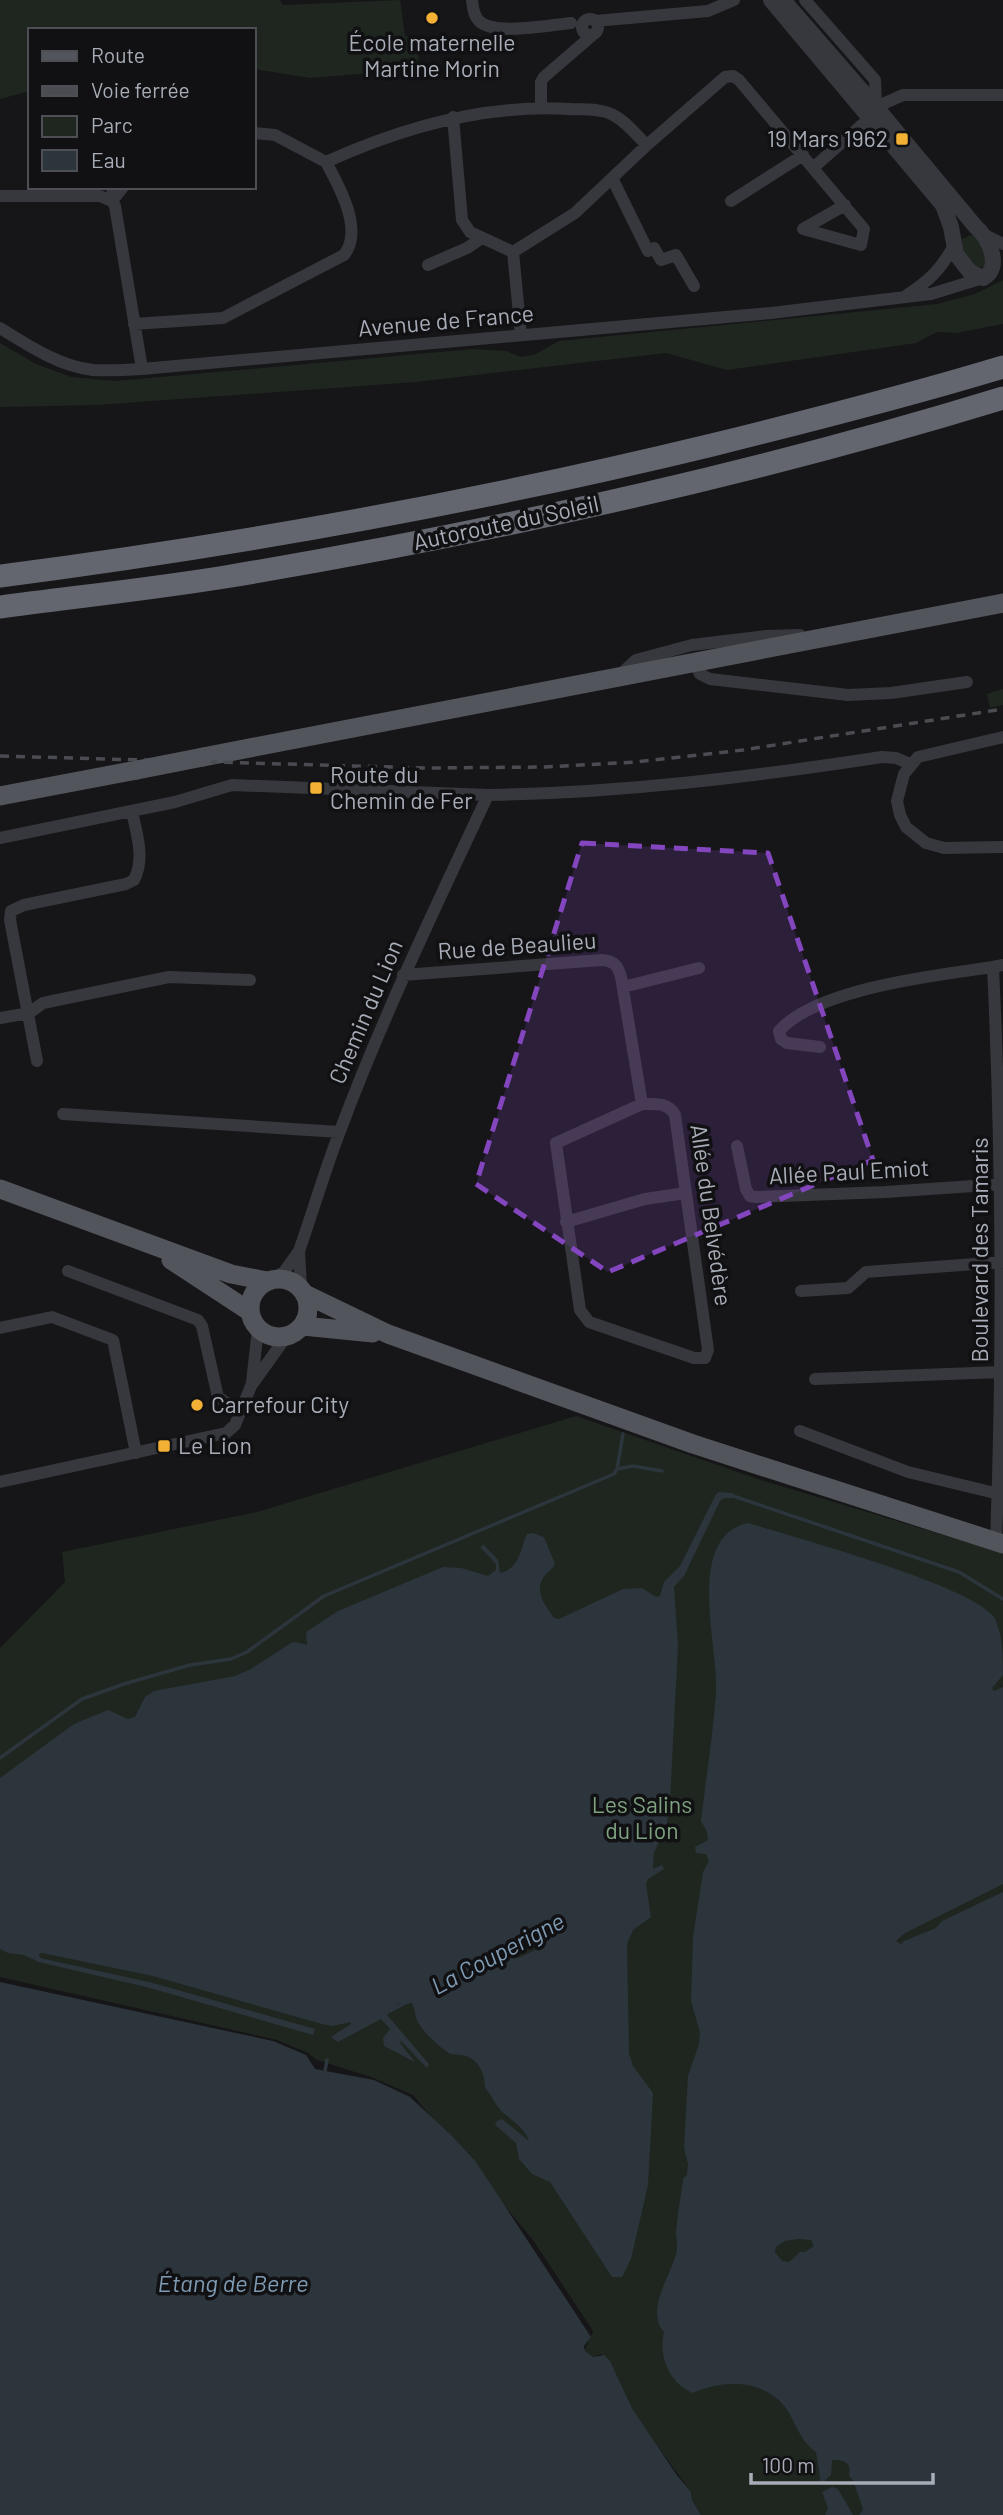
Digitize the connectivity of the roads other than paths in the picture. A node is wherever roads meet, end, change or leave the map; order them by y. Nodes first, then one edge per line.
1 (472, 0) edge
2 (734, 0) edge
3 (771, 0) edge
4 (783, 0) edge
5 (806, 1) edge
6 (587, 27) junction
7 (1003, 94) edge
8 (541, 107) junction
9 (876, 107) junction
10 (453, 117) junction
11 (256, 133) edge
12 (888, 141) junction
13 (647, 145) junction
14 (803, 155) junction
15 (326, 162) junction
16 (814, 167) junction
17 (611, 178) junction
18 (113, 189) edge
19 (121, 189) edge
20 (0, 196) edge
21 (112, 201) junction
22 (731, 201) dead end
23 (845, 205) junction
24 (980, 230) junction
25 (482, 239) junction
26 (953, 242) junction
27 (1003, 244) edge
28 (513, 252) junction
29 (428, 265) dead end
30 (992, 275) edge
31 (694, 286) dead end
32 (904, 297) junction
33 (134, 324) junction
34 (0, 328) edge
35 (521, 335) junction
36 (1003, 367) edge
37 (142, 369) junction
38 (1003, 398) edge
39 (0, 576) edge
40 (1003, 603) edge
41 (0, 607) edge
42 (839, 634) junction
43 (695, 663) junction
44 (617, 677) junction
45 (967, 682) dead end
46 (1003, 737) edge
47 (910, 764) junction
48 (488, 795) junction
49 (0, 796) edge
50 (132, 811) junction
51 (0, 838) edge
52 (1003, 847) edge
53 (5, 922) edge
54 (998, 966) edge
55 (699, 968) dead end
56 (403, 975) junction
57 (250, 980) dead end
58 (623, 987) junction
59 (29, 1013) junction
60 (0, 1018) edge
61 (820, 1047) dead end
62 (37, 1061) dead end
63 (642, 1104) junction
64 (63, 1114) dead end
65 (339, 1132) junction
66 (737, 1146) dead end
67 (1002, 1184) edge
68 (0, 1189) edge
69 (686, 1193) junction
70 (566, 1222) junction
71 (147, 1244) junction
72 (299, 1251) junction
73 (1003, 1262) edge
74 (68, 1272) dead end
75 (271, 1280) junction
76 (303, 1291) junction
77 (802, 1292) dead end
78 (249, 1311) junction
79 (0, 1328) edge
80 (258, 1329) junction
81 (294, 1331) junction
82 (388, 1334) junction
83 (1002, 1372) edge
84 (815, 1379) dead end
85 (251, 1386) junction
86 (242, 1408) junction
87 (1002, 1423) edge
88 (800, 1431) dead end
89 (136, 1452) junction
90 (0, 1480) edge
91 (999, 1494) junction
92 (1000, 1543) edge

1 - 6 street
2 - 6 street
3 - 12 street
4 - 9 street
5 - 9 street
6 - 8 street
7 - 9 street
8 - 10 street
8 - 13 street
9 - 24 street
10 - 15 street
10 - 25 street
11 - 15 street
12 - 16 street
12 - 26 street
13 - 14 street
13 - 17 street
14 - 16 street
14 - 22 street
15 - 33 street
16 - 23 street
17 - 28 street
17 - 31 street
18 - 21 street
19 - 21 street
20 - 21 street
21 - 33 street
23 - 23 street
24 - 26 street
24 - 27 street
24 - 30 street
25 - 28 street
25 - 29 street
26 - 30 street
26 - 32 street, Avenue de France
28 - 35 street
30 - 32 street, Avenue de France
32 - 35 street, Avenue de France
33 - 37 street
34 - 37 street, Avenue de France
35 - 37 street, Avenue de France
36 - 39 highway, Autoroute du Soleil
38 - 41 highway, Autoroute du Soleil
40 - 42 main road
42 - 43 main road
42 - 44 street
43 - 44 main road
43 - 45 street
44 - 49 main road, bridge
46 - 47 street
47 - 48 street
47 - 52 street
48 - 50 street
48 - 56 street, Chemin du Lion
50 - 51 street
50 - 53 street
53 - 59 street
54 - 61 street
54 - 67 street, Boulevard des Tamaris
55 - 58 street
56 - 58 street, Rue de Beaulieu
56 - 65 street, Chemin du Lion
57 - 59 street
58 - 63 street, Rue de Beaulieu
59 - 60 street
59 - 62 street
63 - 69 street, Allée du Belvédère
63 - 70 street, Allée du Belvédère
64 - 65 street
65 - 72 street, Chemin du Lion
66 - 67 street, Allée Paul Emiot
67 - 73 street, Boulevard des Tamaris
68 - 71 main road
69 - 70 street
69 - 70 street, Allée du Belvédère
71 - 75 main road
71 - 78 main road
72 - 75 street, Chemin du Lion
72 - 76 street, Chemin du Lion
73 - 77 street
73 - 83 street, Boulevard des Tamaris
74 - 86 street
75 - 76 main road
75 - 78 main road
76 - 81 main road
76 - 82 main road
78 - 80 main road
79 - 89 street
80 - 81 main road
80 - 85 street
81 - 82 main road
81 - 85 street
82 - 92 main road
83 - 84 street
83 - 87 street, Boulevard des Tamaris
85 - 86 street
86 - 89 street
87 - 91 street, Boulevard des Tamaris
88 - 91 street
89 - 90 street
91 - 92 street, Boulevard des Tamaris

